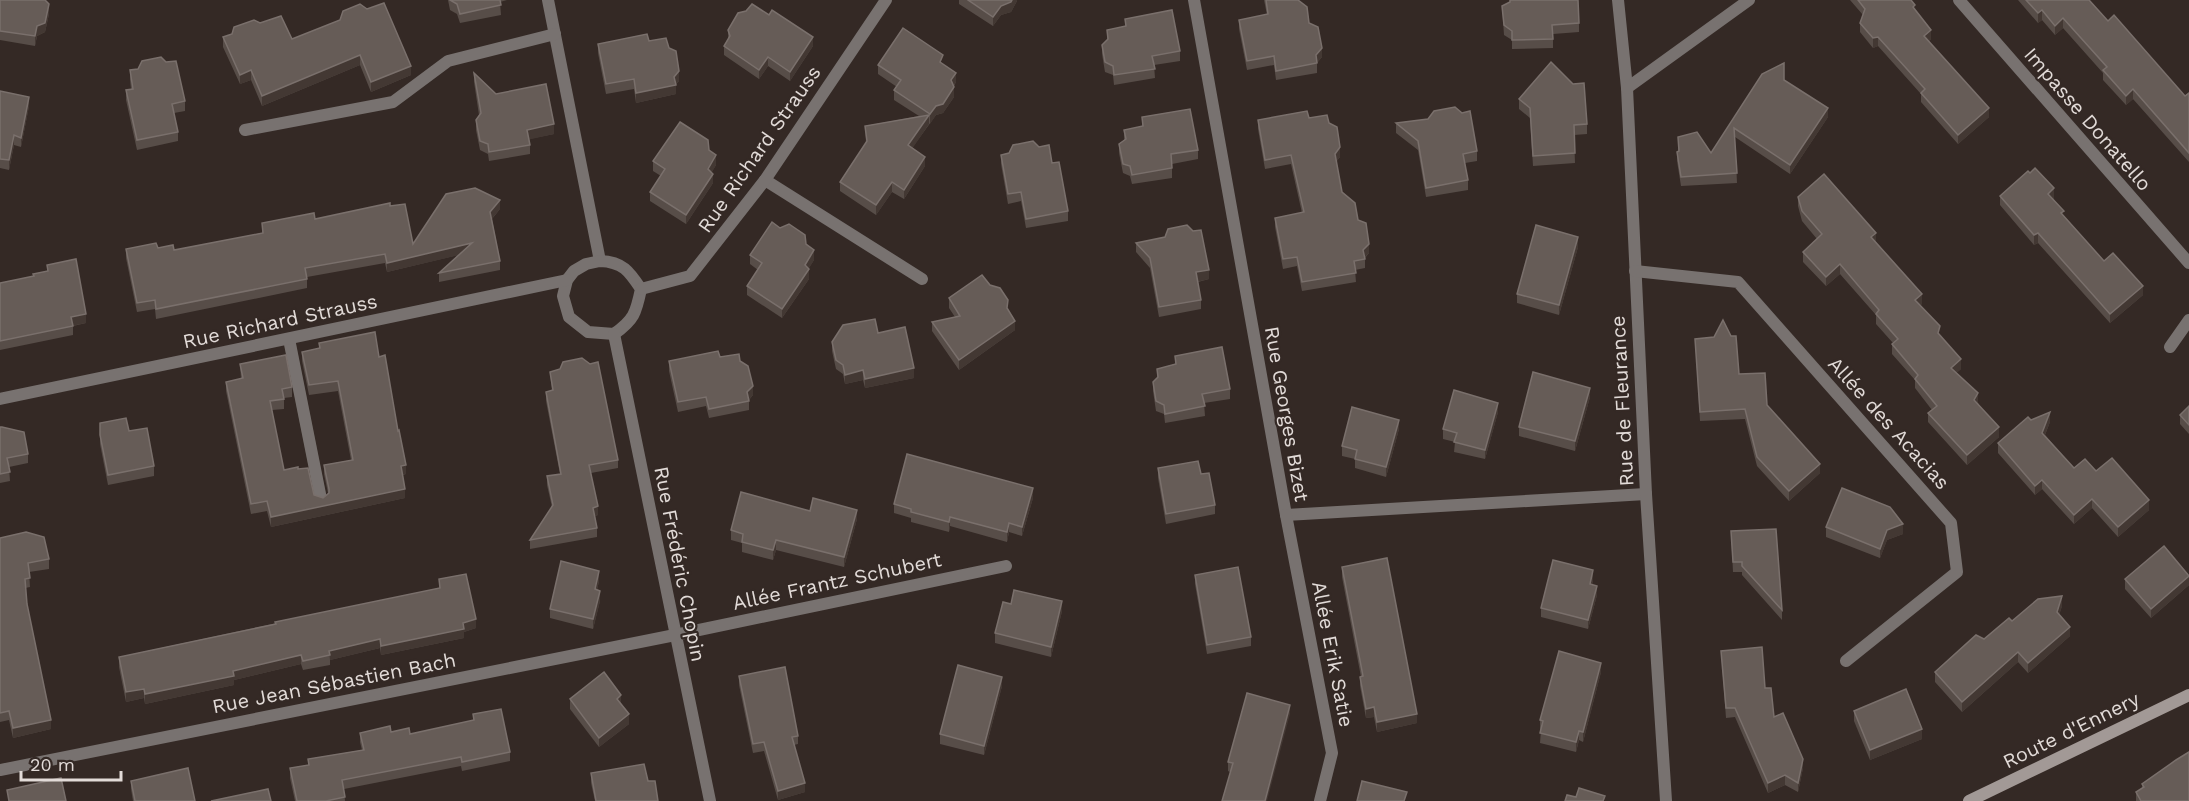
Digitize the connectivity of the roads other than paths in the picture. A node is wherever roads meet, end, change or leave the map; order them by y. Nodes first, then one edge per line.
1 (548, 0) edge
2 (886, 0) edge
3 (1194, 0) edge
4 (1618, 0) edge
5 (1749, 0) edge
6 (1959, 0) edge
7 (555, 34) junction
8 (1627, 88) junction
9 (245, 130) dead end
10 (765, 180) junction
11 (600, 261) junction
12 (2189, 263) edge
13 (1635, 271) junction
14 (922, 279) dead end
15 (567, 280) junction
16 (641, 289) junction
17 (2189, 320) edge
18 (614, 334) junction
19 (289, 339) junction
20 (2169, 347) dead end
21 (0, 399) edge
22 (1646, 494) junction
23 (321, 500) edge
24 (1286, 515) junction
25 (1006, 566) dead end
26 (675, 635) junction
27 (1846, 661) dead end
28 (2189, 694) edge
29 (0, 770) edge
30 (710, 801) edge
31 (1320, 801) edge
32 (1666, 801) edge
33 (1969, 801) edge

1 - 7 street
2 - 10 street, Rue Richard Strauss
3 - 24 street, Rue Georges Bizet
4 - 8 street, Rue de Fleurance
5 - 8 street
6 - 12 street, Impasse Donatello
7 - 9 street
7 - 11 street
8 - 13 street, Rue de Fleurance
10 - 14 street
10 - 16 street, Rue Richard Strauss
11 - 15 street
11 - 16 street
13 - 22 street, Rue de Fleurance
13 - 27 street, Allée des Acacias
15 - 18 street
15 - 19 street, Rue Richard Strauss
16 - 18 street
17 - 20 street
18 - 26 street, Rue Frédéric Chopin
19 - 21 street, Rue Richard Strauss
19 - 23 street
22 - 24 street, Rue Georges Bizet
22 - 32 street, Rue de Fleurance
24 - 31 street, Allée Erik Satie
25 - 26 street, Allée Frantz Schubert
26 - 29 street, Rue Jean Sébastien Bach
26 - 30 street, Rue Frédéric Chopin
28 - 33 street, Route d'Ennery

